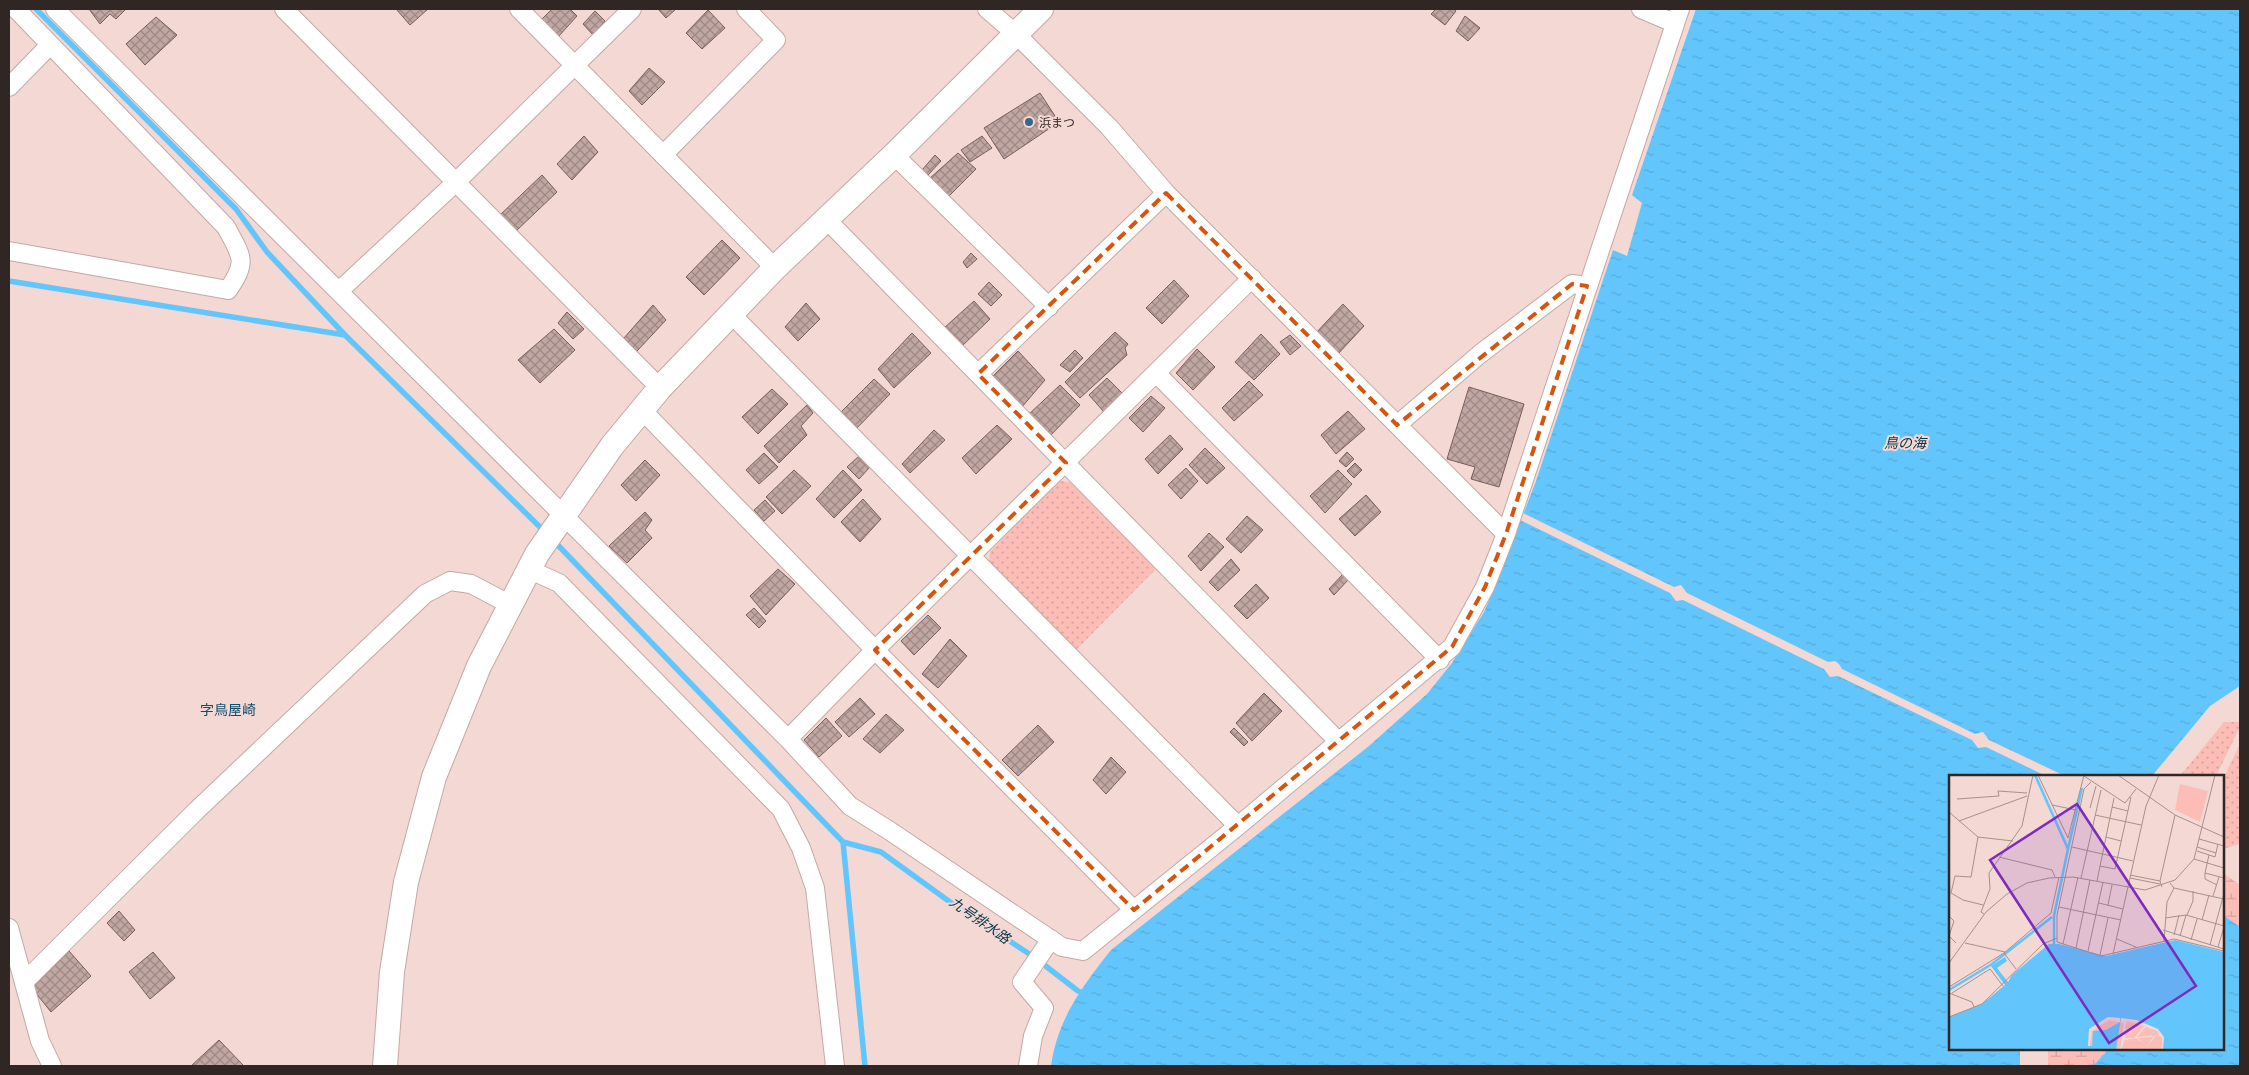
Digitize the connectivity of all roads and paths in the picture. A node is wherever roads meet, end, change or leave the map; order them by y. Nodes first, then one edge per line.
1 (16, 9) edge
2 (55, 9) edge
3 (284, 9) edge
4 (632, 9) edge
5 (746, 9) edge
6 (987, 9) edge
7 (1041, 9) edge
8 (1641, 9) edge
9 (525, 11) edge
10 (1677, 16) edge
11 (1017, 35) junction
12 (50, 44) junction
13 (575, 65) junction
14 (9, 87) edge
15 (663, 155) junction
16 (894, 155) junction
17 (455, 183) junction
18 (1166, 193) junction
19 (826, 220) junction
20 (9, 251) edge
21 (775, 268) junction
22 (1252, 278) junction
23 (1587, 286) junction
24 (339, 291) junction
25 (1048, 307) junction
26 (731, 314) junction
27 (978, 374) junction
28 (1157, 374) junction
29 (660, 388) junction
30 (642, 410) junction
31 (1398, 425) junction
32 (1066, 463) junction
33 (559, 520) junction
34 (1506, 534) junction
35 (970, 557) junction
36 (532, 561) junction
37 (509, 604) junction
38 (875, 650) junction
39 (1440, 660) junction
40 (788, 739) junction
41 (1339, 742) junction
42 (1238, 826) junction
43 (1134, 910) junction
44 (9, 928) edge
45 (1048, 943) junction
46 (25, 981) junction
47 (52, 1066) edge
48 (385, 1066) edge
49 (835, 1066) edge
50 (1028, 1066) edge

1 - 12 street
2 - 24 street
3 - 17 street
4 - 13 street
5 - 15 street
6 - 11 street
7 - 11 street
8 - 10 street
9 - 13 street
10 - 23 street
11 - 16 street
11 - 18 street
12 - 14 street
12 - 20 street
13 - 15 street
13 - 17 street
15 - 21 street
16 - 19 street
16 - 25 street
17 - 24 street
17 - 29 street
18 - 22 street
18 - 25 street
19 - 21 street
19 - 27 street
21 - 26 street
22 - 28 street
22 - 31 street
23 - 31 street
23 - 34 street
24 - 33 street
25 - 27 street
26 - 29 street
26 - 35 street
27 - 32 street
28 - 32 street
28 - 39 street
29 - 30 street
30 - 33 street
30 - 38 street
31 - 34 street
32 - 35 street
32 - 41 street
33 - 36 street
33 - 40 street
34 - 39 street
35 - 38 street
35 - 42 street
36 - 37 street
36 - 49 street
37 - 46 street
37 - 48 street
38 - 40 street
38 - 43 street
39 - 41 street
40 - 45 street
41 - 42 street
42 - 43 street
43 - 45 street
44 - 46 street
45 - 50 street
46 - 47 street

